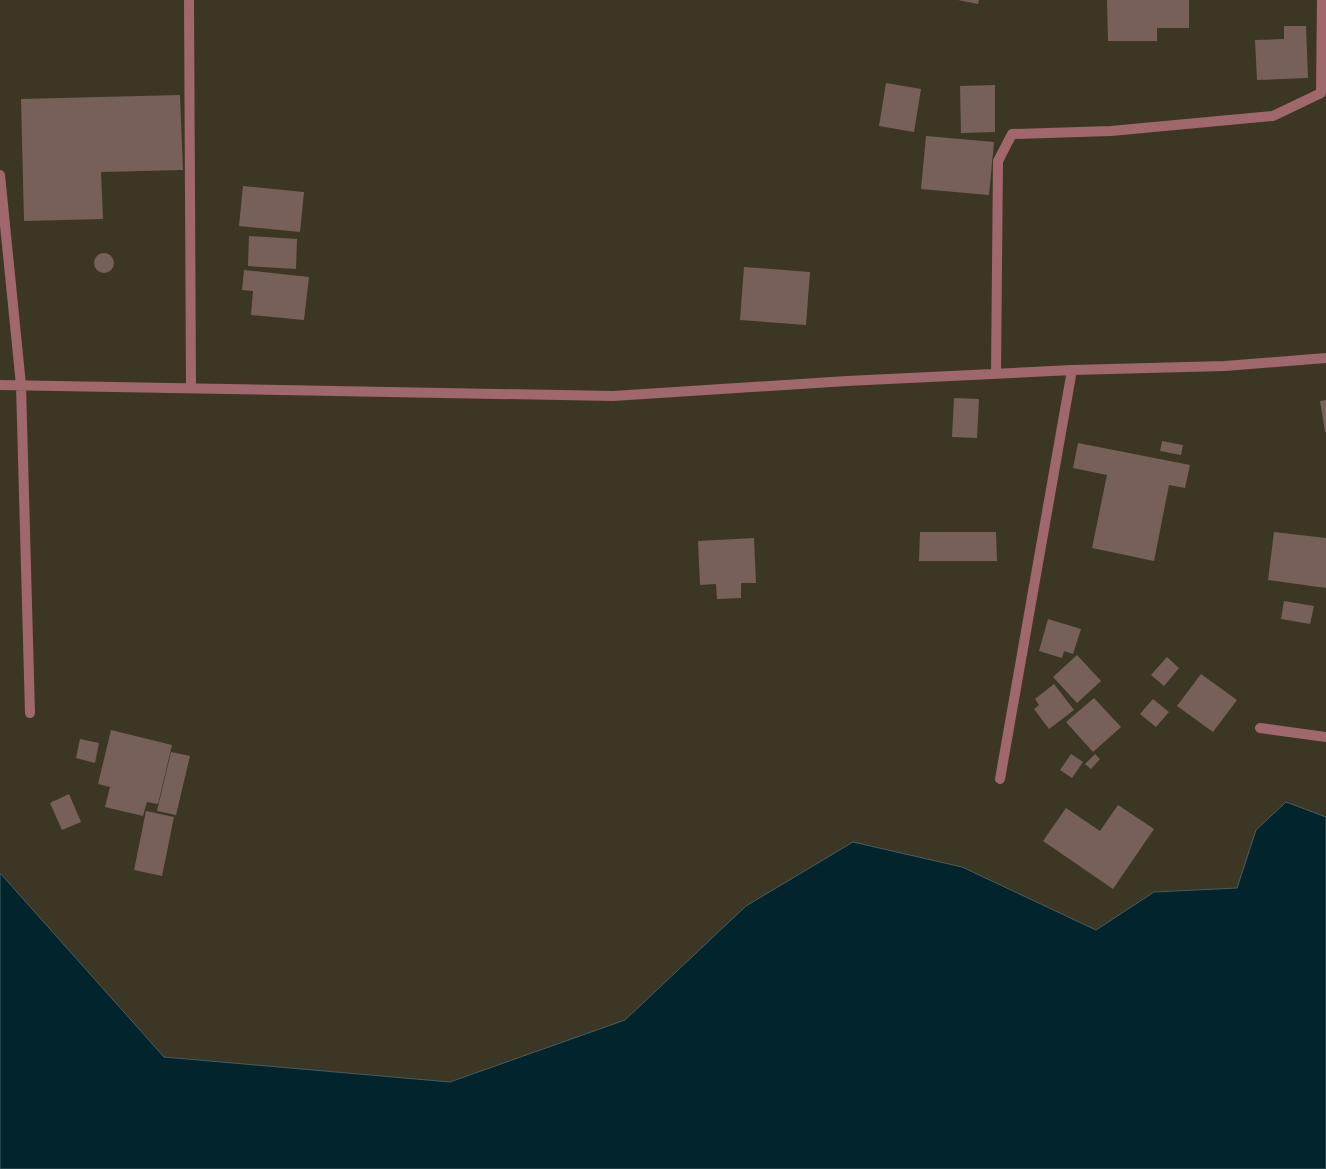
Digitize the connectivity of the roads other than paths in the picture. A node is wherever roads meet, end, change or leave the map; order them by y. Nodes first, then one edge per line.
1 (189, 0) edge
2 (1322, 0) edge
3 (0, 175) edge
4 (1326, 358) edge
5 (1072, 370) junction
6 (996, 373) junction
7 (0, 385) edge
8 (21, 385) junction
9 (191, 388) junction
10 (30, 713) dead end
11 (1260, 728) dead end
12 (1326, 737) edge
13 (1000, 779) dead end

1 - 9 street
2 - 6 street
3 - 8 street
4 - 5 street
5 - 6 street
5 - 13 street
6 - 9 street
7 - 8 street
8 - 9 street
8 - 10 street
11 - 12 street

